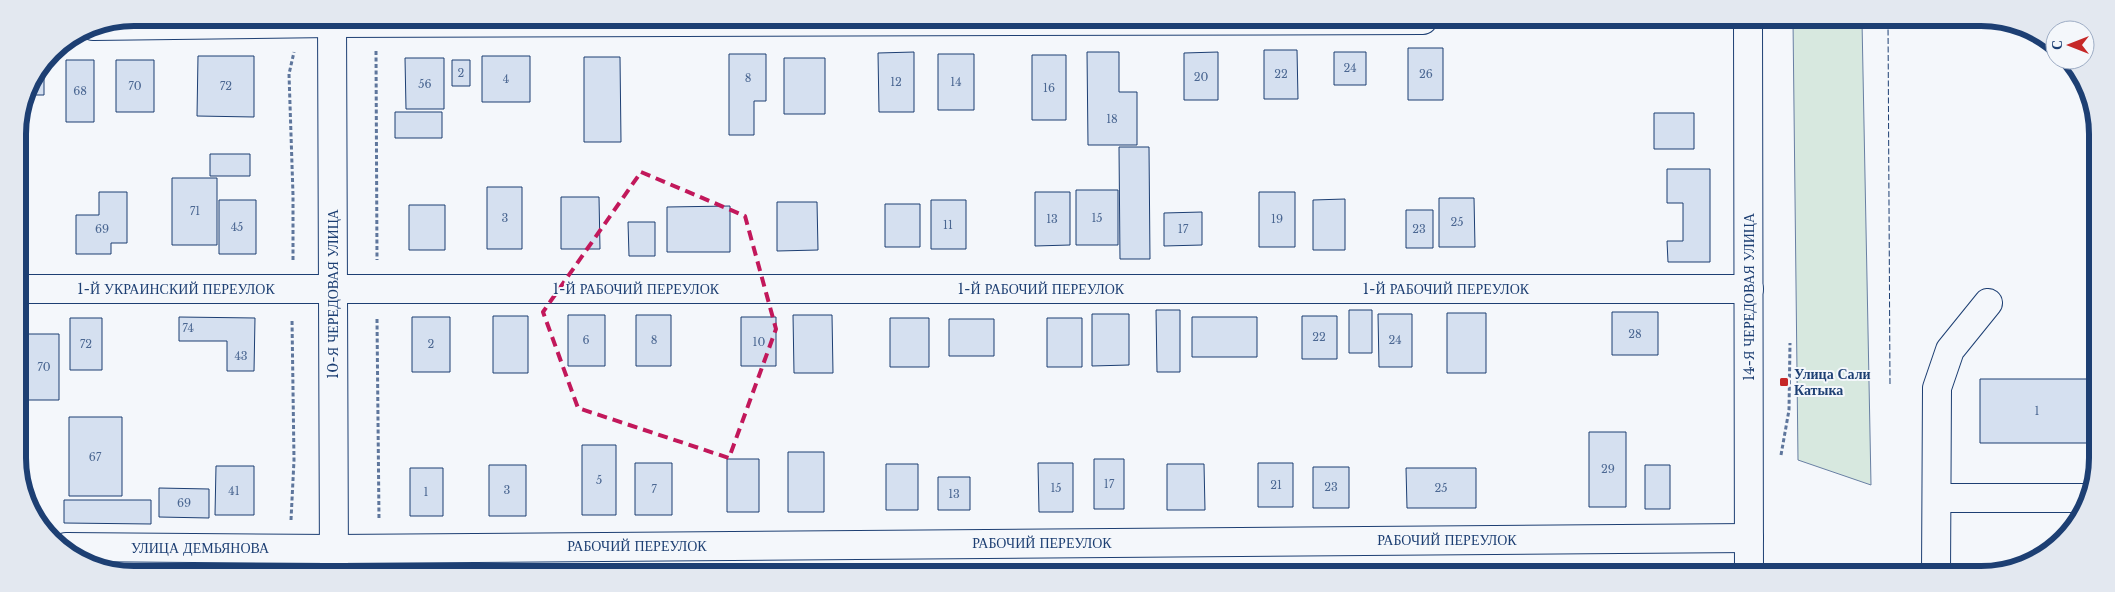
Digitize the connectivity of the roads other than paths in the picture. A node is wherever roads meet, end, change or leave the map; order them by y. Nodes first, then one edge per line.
1 (332, 26) edge
2 (1748, 26) edge
3 (1749, 288) junction
4 (26, 289) edge
5 (334, 289) junction
6 (1988, 303) dead end
7 (1937, 498) junction
8 (2081, 498) edge
9 (1749, 538) junction
10 (75, 547) edge
11 (334, 560) edge
12 (1749, 566) edge
13 (1936, 566) edge

1 - 5 street, 10-Я ЧЕРЕДОВАЯ УЛИЦА
2 - 3 street, 14-Я ЧЕРЕДОВАЯ УЛИЦА
3 - 5 street, 1-Й РАБОЧИЙ ПЕРЕУЛОК
3 - 9 street, 14-Я ЧЕРЕДОВАЯ УЛИЦА
4 - 5 street, 1-Й УКРАИНСКИЙ ПЕРЕУЛОК
5 - 11 street, 10-Я ЧЕРЕДОВАЯ УЛИЦА
6 - 7 street
7 - 8 street
7 - 13 street
9 - 11 street, РАБОЧИЙ ПЕРЕУЛОК
9 - 12 street, 14-Я ЧЕРЕДОВАЯ УЛИЦА
10 - 11 street, УЛИЦА ДЕМЬЯНОВА

